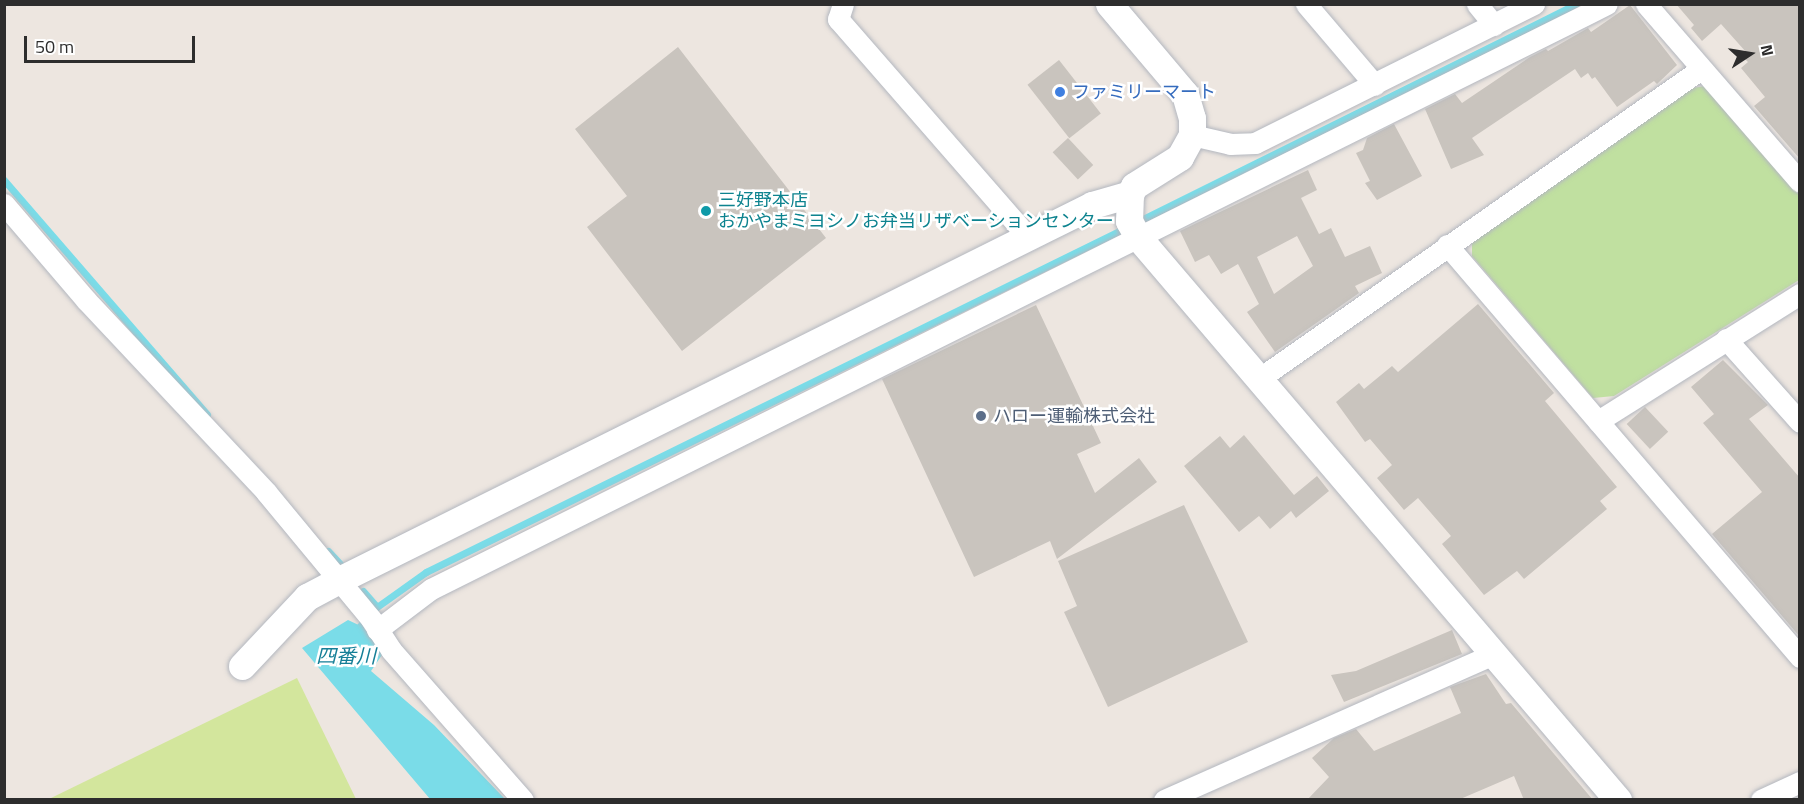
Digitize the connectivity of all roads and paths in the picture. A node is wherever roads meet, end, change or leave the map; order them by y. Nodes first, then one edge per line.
1 (843, 4) edge
2 (1109, 4) edge
3 (1306, 4) edge
4 (1477, 4) edge
5 (1534, 4) edge
6 (1607, 4) edge
7 (1646, 4) edge
8 (1494, 25) junction
9 (1701, 69) junction
10 (1375, 85) junction
11 (1192, 135) junction
12 (1800, 182) edge
13 (1130, 194) junction
14 (4, 204) edge
15 (1134, 230) junction
16 (1028, 237) junction
17 (1447, 245) junction
18 (1800, 294) edge
19 (1726, 339) junction
20 (1260, 378) junction
21 (1598, 420) junction
22 (1800, 422) edge
23 (339, 580) junction
24 (371, 620) junction
25 (1495, 653) junction
26 (1800, 657) edge
27 (242, 666) dead end
28 (1800, 782) edge
29 (1192, 794) edge
30 (523, 800) edge
31 (1164, 800) edge
32 (1618, 800) edge
33 (1761, 800) edge

1 - 16 street
2 - 11 street
3 - 10 street
4 - 8 street
5 - 8 street
6 - 15 street
7 - 9 street
8 - 10 street
9 - 12 street
9 - 17 street
10 - 11 street
11 - 13 street
13 - 15 street
13 - 16 street
14 - 23 street
15 - 20 street
15 - 24 street
16 - 23 street
17 - 20 street
17 - 21 street
18 - 19 street
19 - 21 street
19 - 22 street
20 - 25 street
21 - 26 street
23 - 24 street
23 - 27 street
24 - 30 street
25 - 29 street
25 - 32 street
28 - 33 street
29 - 31 street

